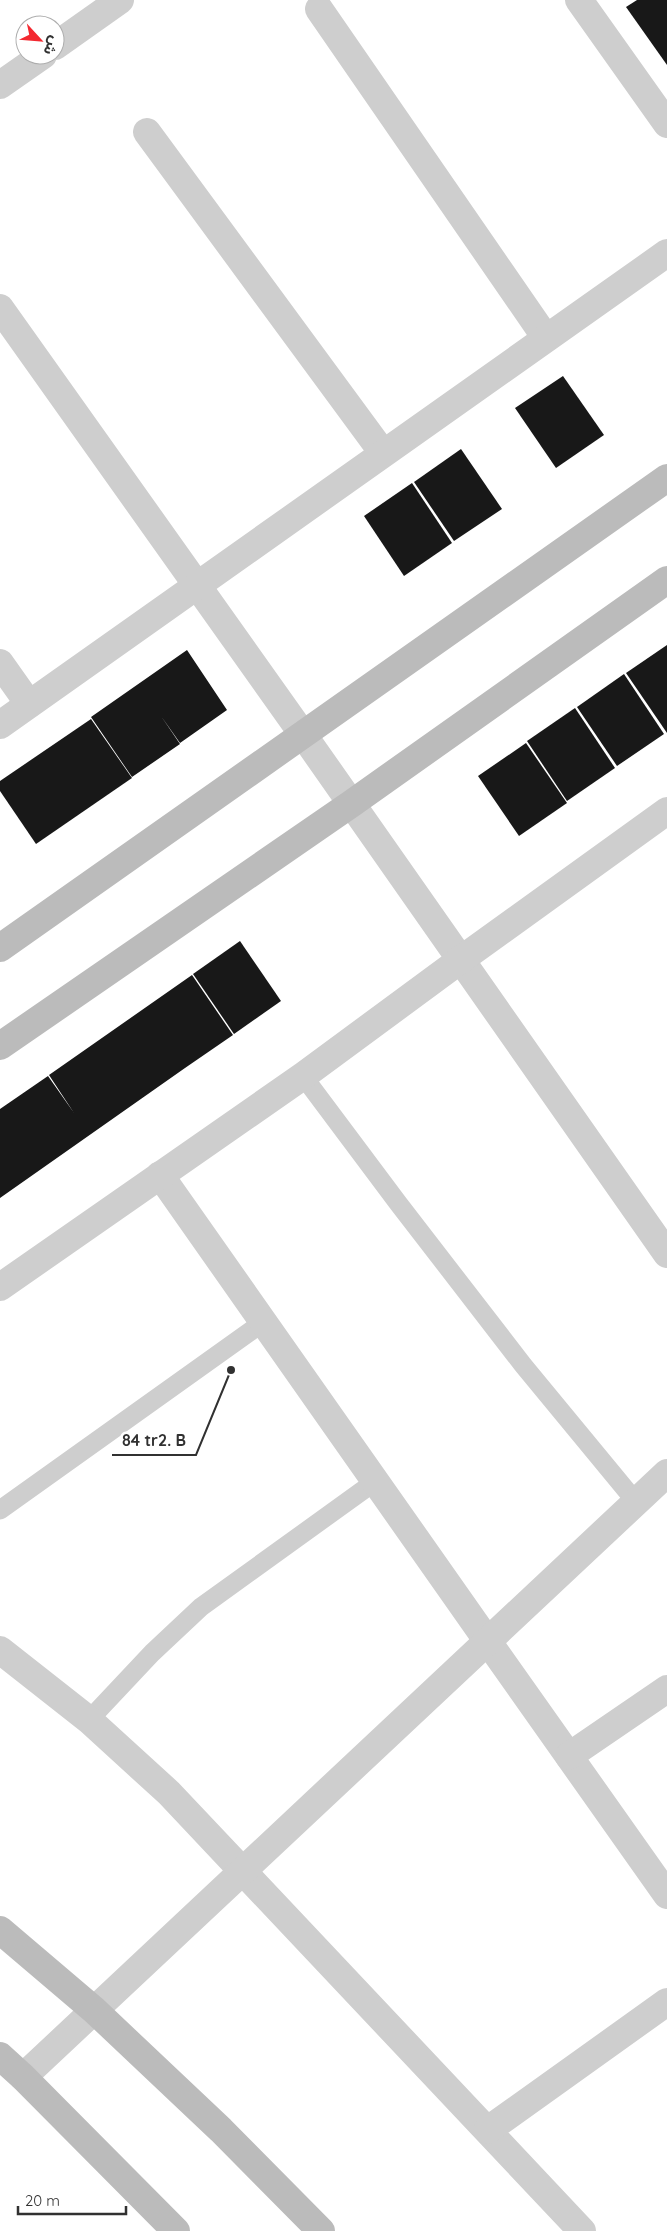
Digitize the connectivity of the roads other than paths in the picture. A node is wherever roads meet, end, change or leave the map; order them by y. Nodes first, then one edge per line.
1 (120, 0) edge
2 (579, 0) edge
3 (320, 9) dead end
4 (65, 39) edge
5 (29, 65) edge
6 (0, 86) edge
7 (667, 124) edge
8 (147, 132) dead end
9 (667, 253) edge
10 (0, 308) edge
11 (546, 338) junction
12 (383, 453) junction
13 (667, 478) edge
14 (667, 580) edge
15 (196, 586) junction
16 (0, 663) edge
17 (29, 704) junction
18 (0, 725) edge
19 (304, 736) junction
20 (351, 804) junction
21 (667, 811) edge
22 (0, 948) edge
23 (460, 961) junction
24 (0, 1046) edge
25 (304, 1076) junction
26 (160, 1175) junction
27 (667, 1254) edge
28 (0, 1287) edge
29 (262, 1323) junction
30 (667, 1473) edge
31 (374, 1482) junction
32 (636, 1502) junction
33 (0, 1510) edge
34 (488, 1640) junction
35 (0, 1650) edge
36 (667, 1689) edge
37 (89, 1720) junction
38 (569, 1756) junction
39 (242, 1872) junction
40 (667, 1895) edge
41 (0, 1930) edge
42 (667, 2002) edge
43 (94, 2010) junction
44 (0, 2056) edge
45 (23, 2077) junction
46 (488, 2130) junction
47 (176, 2231) edge
48 (321, 2231) edge
49 (582, 2231) edge

1 - 4 street
2 - 7 street
3 - 11 street
5 - 6 street
8 - 12 street
9 - 11 street
10 - 15 street
11 - 12 street
12 - 15 street
13 - 19 street
14 - 20 street
15 - 17 street
15 - 19 street
16 - 17 street
17 - 18 street
19 - 20 street
19 - 22 street
20 - 23 street
20 - 24 street
21 - 23 street
23 - 25 street
23 - 27 street
25 - 26 street
25 - 32 lane
26 - 28 street
26 - 29 street
29 - 31 street
29 - 33 lane
30 - 32 street
31 - 34 street
31 - 37 lane
32 - 34 street
34 - 38 street
34 - 39 street
35 - 37 street
36 - 38 street
37 - 39 street
38 - 40 street
39 - 43 street
39 - 46 street
41 - 43 street
42 - 46 street
43 - 45 street
43 - 48 street
44 - 45 street
45 - 47 street
46 - 49 street

